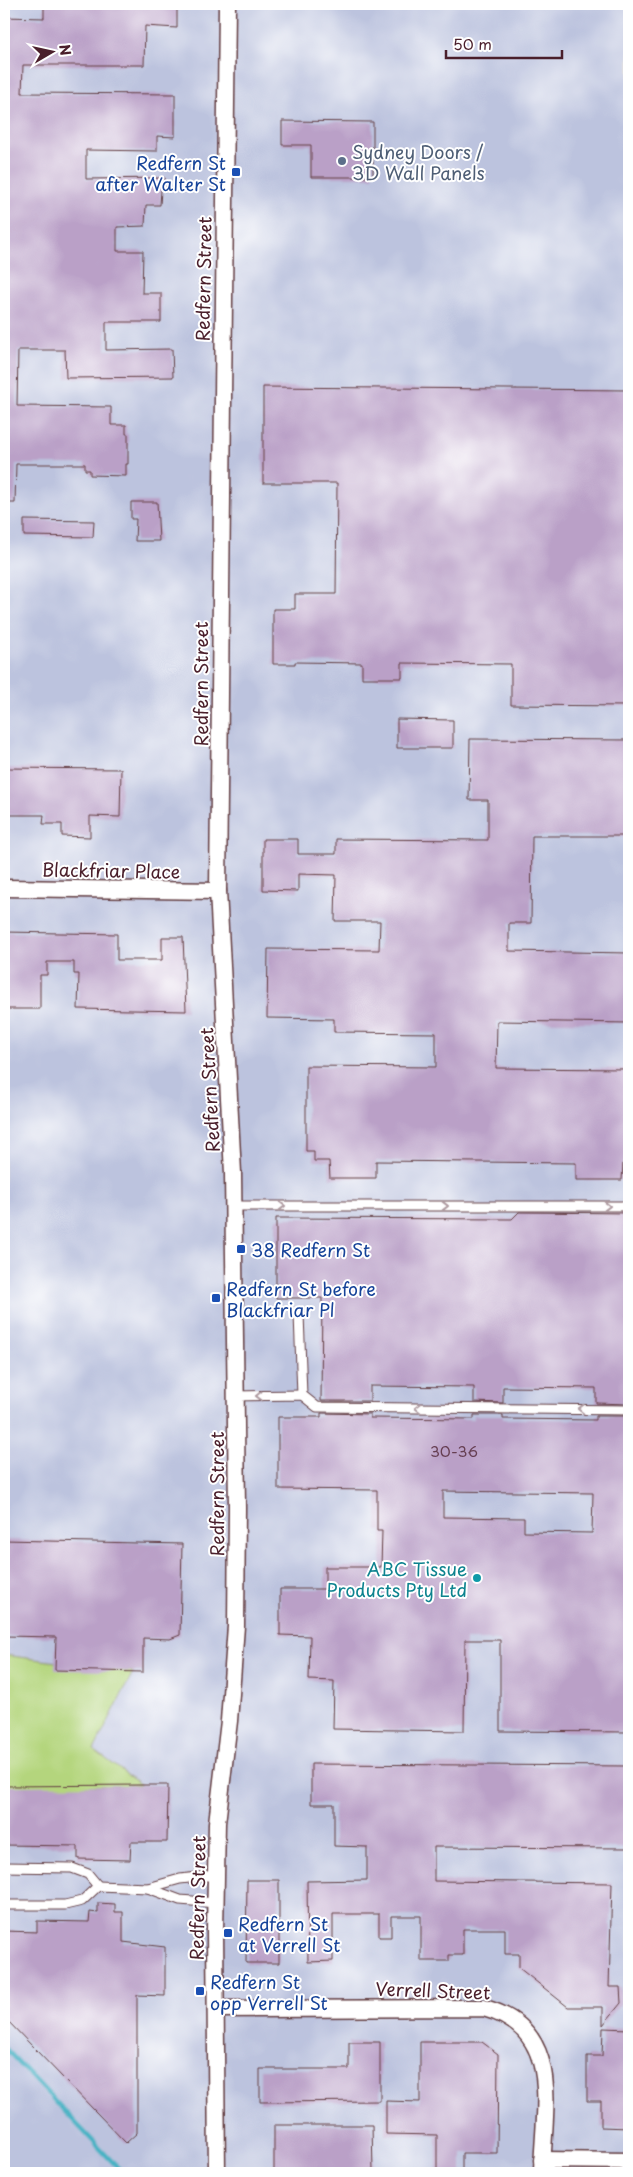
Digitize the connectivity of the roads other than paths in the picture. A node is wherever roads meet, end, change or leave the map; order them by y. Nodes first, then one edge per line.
1 (227, 4) edge
2 (4, 888) edge
3 (218, 891) junction
4 (234, 1206) junction
5 (629, 1206) edge
6 (299, 1314) dead end
7 (302, 1395) junction
8 (236, 1396) junction
9 (629, 1410) edge
10 (4, 1867) edge
11 (216, 1875) junction
12 (98, 1886) junction
13 (148, 1888) junction
14 (216, 1903) junction
15 (4, 1905) edge
16 (216, 2009) junction
17 (629, 2161) edge
18 (542, 2167) edge
19 (217, 2173) edge

1 - 3 street, Redfern Street
2 - 3 street, Blackfriar Place
3 - 4 street, Redfern Street
4 -> 5 lane
4 - 8 street, Redfern Street
6 - 7 lane
7 -> 8 lane
9 -> 7 lane
8 - 11 street, Redfern Street
10 - 12 lane
11 - 13 lane
11 - 14 street, Redfern Street
12 - 13 lane
12 - 15 lane
13 - 14 lane
14 - 16 street, Redfern Street
16 - 18 street, Verrell Street
16 - 19 street, Redfern Street
17 - 18 street

